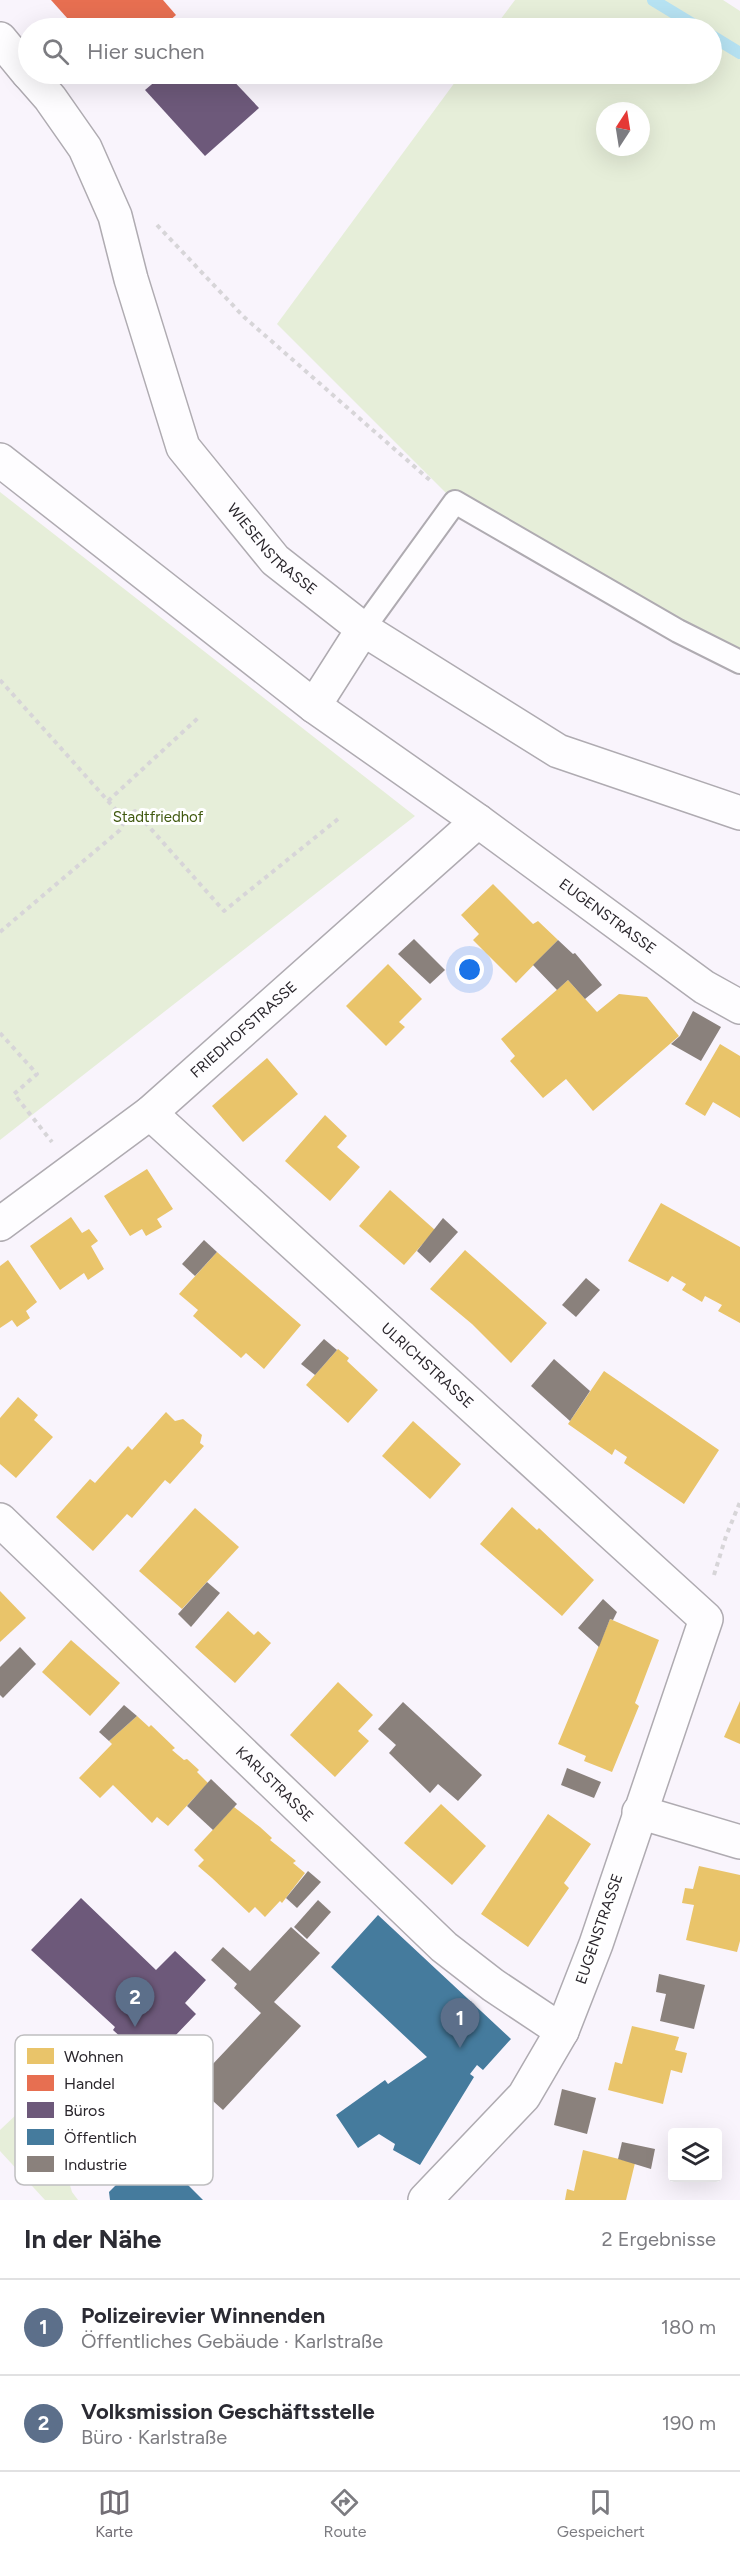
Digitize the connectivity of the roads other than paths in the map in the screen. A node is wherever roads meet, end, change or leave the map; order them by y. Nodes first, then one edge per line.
1 (0, 39) edge
2 (18, 60) edge
3 (38, 84) edge
4 (0, 460) edge
5 (363, 629) junction
6 (740, 662) edge
7 (314, 706) junction
8 (740, 813) edge
9 (478, 821) junction
10 (740, 1007) edge
11 (150, 1113) junction
12 (0, 1224) edge
13 (0, 1520) edge
14 (706, 1618) joint
15 (639, 1812) junction
16 (740, 1842) edge
17 (562, 2031) junction
18 (425, 2200) edge

1 - 2 street, WIESENSTRASSE
3 - 5 street, WIESENSTRASSE
4 - 7 street, EUGENSTRASSE
5 - 6 lane
5 - 7 street
5 - 8 street, WIESENSTRASSE
7 - 9 street, EUGENSTRASSE
9 - 10 street, EUGENSTRASSE
9 - 11 street, FRIEDHOFSTRASSE
11 - 12 street, FRIEDHOFSTRASSE
11 - 14 street, ULRICHSTRASSE
13 - 17 street, KARLSTRASSE
14 - 15 street, EUGENSTRASSE
15 - 16 street
15 - 17 street, EUGENSTRASSE
17 - 18 street, EUGENSTRASSE

